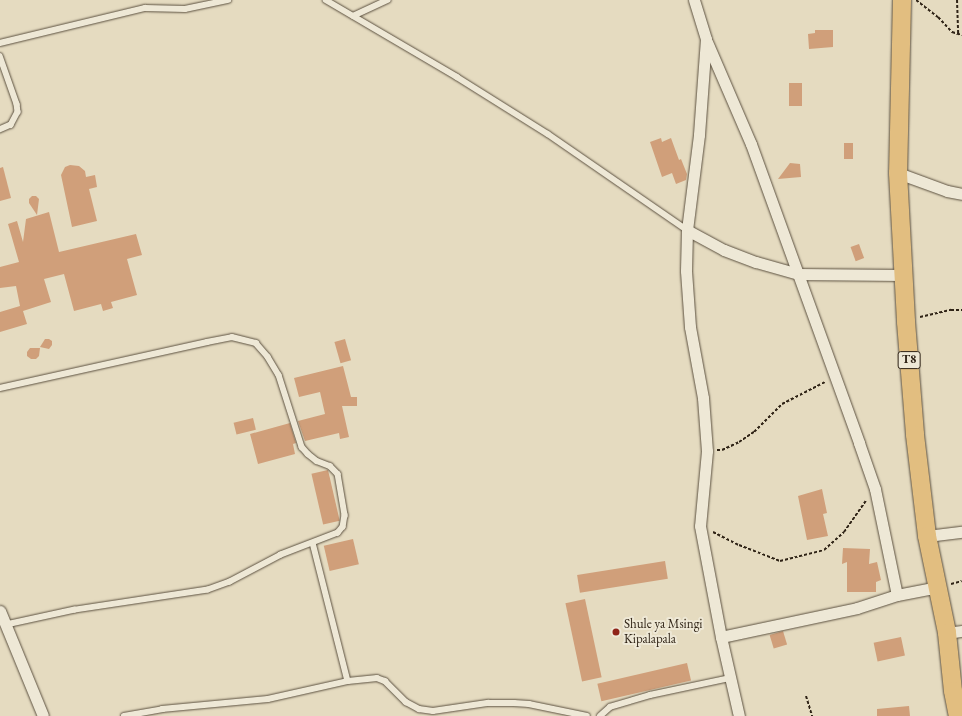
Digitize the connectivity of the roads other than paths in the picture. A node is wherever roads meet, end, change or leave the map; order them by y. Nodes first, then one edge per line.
1 (228, 0) edge
2 (326, 0) edge
3 (387, 0) edge
4 (694, 0) edge
5 (902, 0) edge
6 (353, 16) junction
7 (706, 39) junction
8 (0, 43) edge
9 (0, 56) edge
10 (0, 130) edge
11 (898, 173) junction
12 (962, 194) edge
13 (687, 230) junction
14 (798, 274) junction
15 (903, 276) junction
16 (0, 388) edge
17 (962, 532) edge
18 (927, 536) junction
19 (313, 544) junction
20 (938, 586) junction
21 (897, 595) junction
22 (0, 611) edge
23 (6, 626) junction
24 (954, 632) edge
25 (721, 637) junction
26 (730, 678) junction
27 (348, 681) junction
28 (44, 716) edge
29 (124, 716) edge
30 (587, 716) edge
31 (600, 716) edge
32 (739, 716) edge
33 (958, 716) edge

1 - 8 lane
2 - 6 lane
3 - 6 lane
4 - 7 street
5 - 11 highway, T8
6 - 13 lane
7 - 13 street
7 - 14 street
9 - 10 lane
11 - 12 street
11 - 15 highway, T8
13 - 14 street
13 - 25 street
14 - 15 street
14 - 21 street
15 - 18 highway, T8
16 - 19 lane
17 - 18 street
18 - 20 highway, T8
19 - 23 lane
19 - 27 lane
20 - 21 street
20 - 24 highway, T8
21 - 25 street
22 - 23 street
23 - 28 street
24 - 33 highway, T8
25 - 26 street
26 - 31 lane
26 - 32 street
27 - 29 lane
27 - 30 lane

